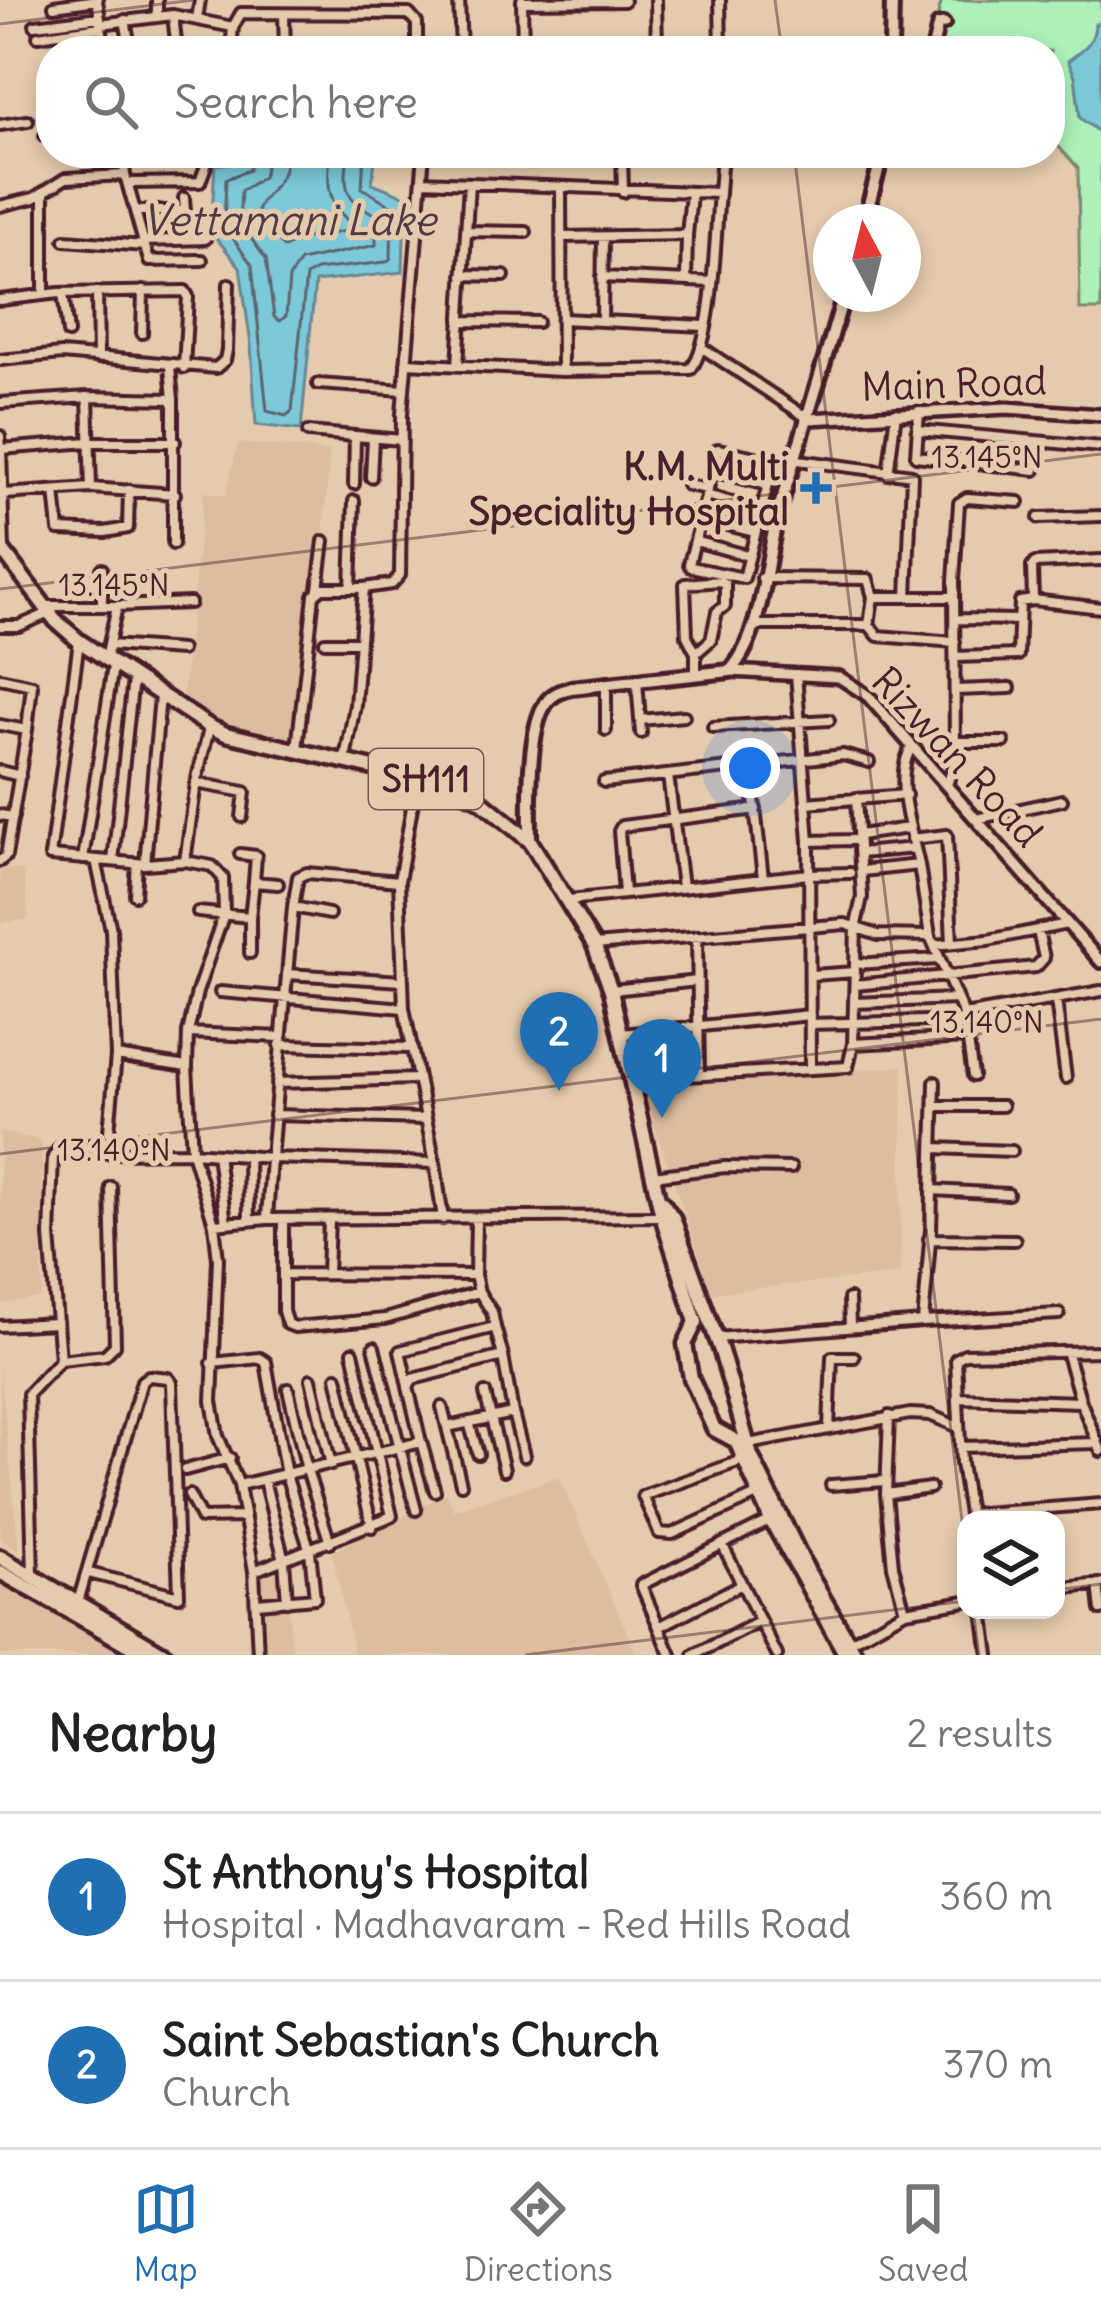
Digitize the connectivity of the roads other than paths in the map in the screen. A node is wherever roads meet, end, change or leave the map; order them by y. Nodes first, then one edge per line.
1 (157, 0) edge
2 (200, 0) edge
3 (459, 0) edge
4 (656, 0) edge
5 (720, 0) edge
6 (892, 0) edge
7 (522, 1) edge
8 (624, 1) edge
9 (54, 6) dead end
10 (173, 14) junction
11 (284, 14) junction
12 (157, 16) junction
13 (125, 20) junction
14 (196, 20) junction
15 (100, 23) junction
16 (944, 24) dead end
17 (233, 27) junction
18 (37, 31) dead end
19 (102, 36) edge
20 (128, 36) edge
21 (175, 36) edge
22 (232, 36) edge
23 (285, 36) edge
24 (417, 36) edge
25 (460, 36) edge
26 (523, 36) edge
27 (657, 36) edge
28 (721, 36) edge
29 (891, 36) edge
30 (935, 36) edge
31 (28, 121) dead end
32 (0, 125) edge
33 (126, 168) edge
34 (205, 168) edge
35 (423, 168) edge
36 (622, 168) edge
37 (721, 168) edge
38 (879, 168) edge
39 (127, 179) junction
40 (422, 181) junction
41 (469, 183) junction
42 (560, 190) junction
43 (44, 191) junction
44 (623, 192) junction
45 (719, 193) junction
46 (691, 194) junction
47 (184, 198) dead end
48 (869, 204) edge
49 (0, 206) edge
50 (137, 211) junction
51 (466, 231) junction
52 (526, 232) dead end
53 (687, 235) junction
54 (561, 237) junction
55 (603, 237) junction
56 (205, 239) dead end
57 (65, 240) dead end
58 (144, 244) junction
59 (202, 260) dead end
60 (464, 275) junction
61 (504, 276) dead end
62 (602, 277) junction
63 (686, 282) junction
64 (711, 282) junction
65 (229, 284) dead end
66 (143, 291) junction
67 (63, 292) junction
68 (97, 292) junction
69 (44, 293) junction
70 (0, 300) edge
71 (839, 312) edge
72 (562, 319) junction
73 (460, 321) junction
74 (602, 321) junction
75 (537, 322) dead end
76 (704, 326) junction
77 (68, 333) dead end
78 (142, 333) dead end
79 (701, 347) junction
80 (98, 358) junction
81 (0, 360) edge
82 (406, 362) junction
83 (458, 365) junction
84 (170, 367) junction
85 (184, 368) junction
86 (562, 371) junction
87 (318, 384) dead end
88 (404, 390) junction
89 (88, 398) junction
90 (173, 399) junction
91 (0, 403) edge
92 (919, 411) junction
93 (896, 413) junction
94 (1101, 415) edge
95 (809, 419) junction
96 (917, 430) junction
97 (308, 433) dead end
98 (0, 436) edge
99 (355, 436) junction
100 (373, 438) junction
101 (402, 440) junction
102 (89, 442) junction
103 (175, 442) junction
104 (1101, 447) edge
105 (1, 449) edge
106 (798, 460) junction
107 (1035, 470) dead end
108 (712, 471) junction
109 (888, 474) junction
110 (371, 476) dead end
111 (354, 484) dead end
112 (686, 485) dead end
113 (768, 485) junction
114 (91, 488) junction
115 (129, 490) junction
116 (55, 491) junction
117 (707, 492) junction
118 (4, 494) junction
119 (176, 494) junction
120 (353, 501) dead end
121 (1019, 502) dead end
122 (780, 508) junction
123 (761, 511) junction
124 (1101, 516) edge
125 (700, 518) junction
126 (1039, 518) dead end
127 (776, 525) junction
128 (755, 532) junction
129 (324, 541) dead end
130 (695, 541) junction
131 (173, 544) dead end
132 (2, 549) edge
133 (749, 556) junction
134 (1101, 560) edge
135 (102, 568) dead end
136 (762, 578) junction
137 (351, 588) junction
138 (364, 588) junction
139 (318, 589) junction
140 (873, 597) junction
141 (907, 597) junction
142 (954, 597) junction
143 (1033, 600) junction
144 (190, 603) dead end
145 (102, 606) junction
146 (117, 606) junction
147 (1101, 608) edge
148 (48, 609) junction
149 (956, 619) junction
150 (1019, 620) junction
151 (869, 625) junction
152 (0, 626) edge
153 (754, 626) junction
154 (79, 640) junction
155 (955, 641) junction
156 (325, 642) dead end
157 (360, 643) junction
158 (181, 650) dead end
159 (696, 652) junction
160 (109, 657) junction
161 (955, 657) junction
162 (730, 671) junction
163 (696, 674) junction
164 (796, 674) junction
165 (0, 678) edge
166 (133, 679) junction
167 (638, 681) junction
168 (606, 685) junction
169 (1010, 688) dead end
170 (956, 690) junction
171 (160, 696) junction
172 (684, 716) dead end
173 (640, 720) junction
174 (829, 720) dead end
175 (801, 721) junction
176 (0, 725) edge
177 (210, 727) junction
178 (713, 727) dead end
179 (27, 730) junction
180 (607, 730) dead end
181 (641, 733) dead end
182 (955, 742) junction
183 (1004, 742) dead end
184 (912, 746) junction
185 (297, 751) junction
186 (345, 759) junction
187 (802, 759) junction
188 (869, 762) dead end
189 (750, 764) junction
190 (0, 771) edge
191 (668, 775) junction
192 (20, 776) junction
193 (417, 777) junction
194 (604, 782) dead end
195 (196, 783) junction
196 (947, 785) junction
197 (906, 795) junction
198 (856, 798) junction
199 (1062, 800) dead end
200 (806, 803) junction
201 (755, 809) junction
202 (0, 815) edge
203 (14, 817) junction
204 (242, 817) dead end
205 (674, 818) junction
206 (976, 820) junction
207 (910, 828) junction
208 (958, 834) dead end
209 (947, 835) junction
210 (856, 837) junction
211 (530, 841) junction
212 (809, 841) junction
213 (914, 844) junction
214 (860, 853) junction
215 (240, 854) dead end
216 (83, 859) junction
217 (96, 860) junction
218 (0, 861) edge
219 (112, 861) junction
220 (185, 861) junction
221 (141, 863) junction
222 (919, 865) junction
223 (862, 871) junction
224 (850, 873) dead end
225 (809, 874) junction
226 (763, 878) junction
227 (399, 881) junction
228 (254, 882) junction
229 (278, 884) dead end
230 (682, 887) junction
231 (624, 893) junction
232 (135, 895) dead end
233 (569, 900) junction
234 (293, 907) junction
235 (198, 912) dead end
236 (224, 914) junction
237 (329, 914) dead end
238 (250, 917) junction
239 (1067, 924) junction
240 (856, 925) junction
241 (811, 927) junction
242 (1038, 931) junction
243 (697, 936) junction
244 (932, 940) junction
245 (952, 943) junction
246 (594, 945) junction
247 (250, 953) dead end
248 (938, 959) junction
249 (1101, 962) edge
250 (855, 968) junction
251 (287, 974) junction
252 (812, 975) junction
253 (946, 978) junction
254 (403, 981) junction
255 (698, 981) junction
256 (855, 985) junction
257 (611, 990) junction
258 (1101, 991) edge
259 (220, 992) dead end
260 (284, 999) junction
261 (957, 999) junction
262 (1056, 1000) junction
263 (854, 1003) junction
264 (404, 1008) junction
265 (964, 1017) junction
266 (810, 1020) junction
267 (854, 1023) junction
268 (699, 1027) junction
269 (188, 1033) junction
270 (621, 1034) junction
271 (968, 1038) junction
272 (280, 1041) junction
273 (853, 1044) junction
274 (411, 1048) junction
275 (116, 1056) junction
276 (187, 1067) junction
277 (810, 1068) junction
278 (700, 1074) junction
279 (973, 1076) dead end
280 (1066, 1078) dead end
281 (417, 1079) junction
282 (630, 1079) junction
283 (935, 1082) dead end
284 (277, 1083) junction
285 (936, 1106) junction
286 (1002, 1106) dead end
287 (274, 1115) junction
288 (425, 1119) junction
289 (106, 1144) junction
290 (934, 1148) junction
291 (1012, 1150) dead end
292 (192, 1152) junction
293 (217, 1154) junction
294 (248, 1156) junction
295 (271, 1158) junction
296 (434, 1163) junction
297 (791, 1168) dead end
298 (653, 1177) junction
299 (111, 1187) dead end
300 (932, 1190) junction
301 (1008, 1194) dead end
302 (658, 1195) junction
303 (662, 1216) junction
304 (329, 1219) junction
305 (443, 1219) junction
306 (476, 1219) junction
307 (267, 1220) junction
308 (283, 1220) junction
309 (249, 1221) junction
310 (226, 1223) junction
311 (214, 1225) junction
312 (929, 1239) junction
313 (1015, 1240) dead end
314 (284, 1274) junction
315 (327, 1274) junction
316 (475, 1274) junction
317 (479, 1292) junction
318 (849, 1299) dead end
319 (1059, 1314) dead end
320 (923, 1322) junction
321 (56, 1323) junction
322 (850, 1325) junction
323 (0, 1326) edge
324 (495, 1327) junction
325 (707, 1328) junction
326 (374, 1348) dead end
327 (1101, 1351) edge
328 (353, 1352) dead end
329 (1067, 1354) junction
330 (503, 1356) junction
331 (854, 1357) dead end
332 (60, 1360) junction
333 (212, 1363) junction
334 (337, 1376) dead end
335 (311, 1379) dead end
336 (408, 1387) junction
337 (288, 1389) dead end
338 (485, 1393) dead end
339 (957, 1398) junction
340 (1081, 1402) junction
341 (442, 1407) dead end
342 (514, 1413) junction
343 (889, 1416) junction
344 (490, 1418) junction
345 (469, 1422) junction
346 (447, 1427) junction
347 (829, 1428) junction
348 (959, 1428) junction
349 (746, 1438) junction
350 (421, 1442) junction
351 (960, 1447) junction
352 (1099, 1447) edge
353 (399, 1448) junction
354 (378, 1454) junction
355 (478, 1454) dead end
356 (524, 1456) dead end
357 (231, 1458) junction
358 (357, 1460) junction
359 (743, 1460) junction
360 (331, 1466) junction
361 (185, 1470) dead end
362 (307, 1470) junction
363 (504, 1470) dead end
364 (286, 1475) junction
365 (264, 1480) junction
366 (885, 1481) junction
367 (461, 1484) dead end
368 (239, 1485) junction
369 (831, 1485) dead end
370 (930, 1488) dead end
371 (435, 1490) dead end
372 (758, 1494) junction
373 (886, 1494) junction
374 (189, 1495) dead end
375 (1101, 1504) edge
376 (416, 1510) dead end
377 (244, 1516) junction
378 (771, 1520) junction
379 (372, 1527) junction
380 (330, 1543) junction
381 (722, 1544) junction
382 (310, 1551) junction
383 (0, 1557) edge
384 (284, 1560) junction
385 (254, 1570) junction
386 (0, 1573) edge
387 (89, 1574) junction
388 (33, 1576) junction
389 (1099, 1584) edge
390 (740, 1585) junction
391 (1065, 1588) edge
392 (287, 1601) junction
393 (78, 1602) junction
394 (957, 1602) edge
395 (257, 1603) junction
396 (1101, 1610) edge
397 (905, 1611) junction
398 (984, 1619) edge
399 (759, 1622) junction
400 (105, 1625) junction
401 (659, 1627) junction
402 (848, 1650) edge
403 (146, 1655) edge
404 (166, 1655) edge
405 (258, 1655) edge
406 (671, 1655) edge
407 (694, 1655) edge
408 (777, 1655) edge
409 (988, 1655) edge

1 - 12 street
2 - 14 street
3 - 25 street
4 - 27 street
5 - 28 street
6 - 29 main road
7 - 8 street
7 - 26 street
9 - 15 street
10 - 12 street
10 - 14 street
10 - 21 street
11 - 17 street
11 - 23 street
11 - 24 street
12 - 13 street
13 - 15 street
13 - 20 street
14 - 17 street
15 - 18 street
15 - 19 street
16 - 30 street
17 - 22 street
31 - 32 street
33 - 39 street
34 - 39 street
35 - 40 street
36 - 44 street
37 - 45 street
38 - 48 main road
39 - 43 street
39 - 50 street
40 - 41 street
40 - 82 street
41 - 42 street
41 - 51 street
42 - 44 street
42 - 54 street
43 - 49 street
43 - 69 street
44 - 46 street
45 - 46 street
45 - 64 street
46 - 53 street
47 - 50 street
50 - 58 street
51 - 52 street
51 - 60 street
53 - 55 street
53 - 63 street
54 - 55 street
54 - 72 street
55 - 62 street
56 - 58 street
57 - 58 street
58 - 59 street
60 - 61 street
60 - 73 street
62 - 63 street
62 - 74 street
63 - 64 street
64 - 76 street
65 - 85 street
66 - 68 street
66 - 78 street
66 - 85 street
67 - 68 street
67 - 69 street
67 - 77 street
68 - 80 street
69 - 70 street
71 - 95 main road
72 - 74 street
72 - 86 street
73 - 75 street
73 - 83 street
74 - 76 street
76 - 79 street
79 - 86 street
79 - 95 street
80 - 81 street
80 - 84 street
82 - 83 street
82 - 88 street
83 - 86 street
84 - 85 street
84 - 90 street
87 - 88 street
88 - 101 street
89 - 90 street
89 - 91 street
89 - 102 street
90 - 103 street
92 - 93 street, Main Road
92 - 94 street, Main Road
92 - 96 street
93 - 95 street, Main Road
93 - 109 street
95 - 106 main road
96 - 104 street
96 - 107 street
97 - 99 street
98 - 105 street
99 - 100 street
99 - 111 street
100 - 101 street
100 - 110 street
101 - 138 street
102 - 103 street
102 - 105 street
102 - 114 street
103 - 119 street
105 - 118 street
106 - 109 street
106 - 122 main road
108 - 113 street
108 - 113 street
108 - 117 street
109 - 141 street
112 - 117 street
113 - 123 street
114 - 115 street
114 - 116 street
115 - 116 street
115 - 119 street
116 - 118 street
117 - 123 street
117 - 125 street
118 - 132 street
119 - 131 street
120 - 137 street
121 - 142 street
122 - 123 street
122 - 127 main road
123 - 127 street
123 - 128 street
124 - 126 street
125 - 128 street
125 - 130 street
127 - 136 main road
128 - 133 street
129 - 139 street
130 - 133 street
130 - 133 street
132 - 148 main road, SH111
134 - 143 street
135 - 145 street
136 - 140 street
136 - 153 main road
137 - 138 street
137 - 139 street
138 - 157 street
139 - 185 street
140 - 141 street
140 - 151 street
141 - 142 street
142 - 149 street
143 - 147 street
143 - 150 street
144 - 146 street
145 - 146 street
145 - 148 street
146 - 160 street
148 - 152 street
148 - 154 main road, SH111
149 - 150 street
149 - 155 street
150 - 161 street
151 - 153 street
151 - 155 street
153 - 162 main road
154 - 160 main road, SH111
154 - 216 street
155 - 161 street
156 - 157 street
157 - 186 street
158 - 160 street
159 - 159 street
159 - 163 street
160 - 166 main road, SH111
160 - 216 street
161 - 170 street
162 - 163 main road
162 - 164 street, Rizwan Road
163 - 167 main road
164 - 175 street
164 - 184 street, Rizwan Road
165 - 179 street
166 - 171 main road, SH111
166 - 219 street
167 - 168 main road
167 - 173 street
168 - 180 street
168 - 211 main road
169 - 170 street
170 - 182 street
171 - 177 main road, SH111
171 - 221 street
172 - 173 street
173 - 181 street
174 - 175 street
175 - 178 street
175 - 187 street
176 - 179 street
177 - 185 main road, SH111
177 - 195 street
179 - 192 street
182 - 183 street
182 - 196 street
184 - 196 street, Rizwan Road
184 - 197 street
185 - 186 main road, SH111
186 - 193 main road, SH111
187 - 188 street
187 - 189 street
187 - 200 street
189 - 191 street
189 - 201 street
190 - 192 street
191 - 194 street
191 - 205 street
192 - 203 street
193 - 211 main road, SH111
193 - 227 street
195 - 204 street
195 - 220 street
196 - 206 street, Rizwan Road
197 - 198 street
197 - 207 street
198 - 200 street
198 - 210 street
199 - 206 street
200 - 212 street
201 - 205 street
201 - 226 street
202 - 203 street
203 - 218 street
205 - 230 street
205 - 231 street
206 - 239 street, Rizwan Road
207 - 210 street
207 - 213 street
208 - 209 street
209 - 213 street
209 - 245 street
210 - 212 street
210 - 214 street
211 - 233 main road, SH111
212 - 225 street
213 - 214 street
213 - 222 street
214 - 223 street
215 - 228 street
216 - 217 street
217 - 219 street
217 - 275 street
219 - 221 street
220 - 221 street
220 - 236 street
221 - 232 street
222 - 223 street
222 - 244 street
223 - 240 street
224 - 225 street
225 - 226 street
225 - 241 street
226 - 230 street
227 - 234 street
227 - 254 street
228 - 229 street
228 - 238 street
230 - 231 street
231 - 233 street
233 - 246 main road, SH111
234 - 237 street
234 - 251 street
235 - 236 street
236 - 238 street
236 - 269 street
238 - 247 street
239 - 242 street
239 - 249 street, Rizwan Road
240 - 241 street
240 - 244 street
240 - 250 street
241 - 243 street
241 - 252 street
242 - 245 street
242 - 253 street
243 - 246 street
243 - 255 street
244 - 245 street
244 - 248 street
246 - 257 main road, SH111
248 - 250 street
248 - 253 street
250 - 252 street
250 - 256 street
251 - 254 street
251 - 260 street
252 - 266 street
253 - 256 street
253 - 261 street
254 - 264 street
255 - 257 street
255 - 268 street
256 - 263 street
257 - 270 main road, SH111
258 - 262 street
259 - 260 street
260 - 264 street
260 - 272 street
261 - 263 street
261 - 265 street
262 - 265 street
262 - 280 street
263 - 267 street
264 - 274 street
265 - 267 street
265 - 271 street
266 - 267 street
266 - 268 street
266 - 277 street
267 - 273 street
268 - 270 street
268 - 278 street
269 - 272 street
269 - 276 street
270 - 282 main road, SH111
271 - 273 street
271 - 279 street
272 - 274 street
272 - 284 street
273 - 277 street
274 - 281 street
275 - 276 street
275 - 289 street
276 - 292 street
277 - 278 street
278 - 282 street
281 - 284 street
281 - 288 street
282 - 298 main road, SH111
283 - 285 street
284 - 287 street
285 - 286 street
285 - 290 street
287 - 288 street
287 - 295 street
288 - 296 street
289 - 292 street
289 - 321 street
290 - 291 street
290 - 300 street
292 - 293 street
292 - 311 street
293 - 294 street
293 - 310 street
294 - 295 street
294 - 309 street
295 - 296 street
295 - 307 street
296 - 305 street
297 - 298 street
298 - 302 main road, SH111
299 - 332 street
300 - 301 street
300 - 312 street
302 - 303 main road, SH111
302 - 325 main road, SH111
303 - 306 street
303 - 325 main road, SH111
304 - 305 street
304 - 308 street
304 - 315 street
305 - 306 street
306 - 316 street
307 - 308 street
307 - 309 street
308 - 314 street
309 - 310 street
310 - 311 street
311 - 333 street
312 - 313 street
312 - 320 street
314 - 315 street
314 - 317 street
315 - 316 street
316 - 317 street
317 - 324 street
318 - 322 street
319 - 320 street
320 - 322 street
321 - 323 street
321 - 332 street
322 - 325 street
324 - 330 street
324 - 336 street
325 - 349 main road, SH111
325 - 359 main road
326 - 353 street
327 - 329 street
328 - 354 street
329 - 339 street
329 - 340 street
330 - 336 street
330 - 342 street
331 - 347 street
332 - 388 street
333 - 357 street
333 - 364 street
334 - 358 street
335 - 360 street
336 - 350 street
337 - 362 street
338 - 344 street
339 - 340 street
339 - 348 street
340 - 352 street
341 - 346 street
342 - 344 street
342 - 356 street
343 - 347 street
343 - 348 street
343 - 366 street
344 - 345 street
344 - 363 street
345 - 346 street
345 - 355 street
346 - 367 street
347 - 349 street
348 - 351 street
349 - 402 main road, SH111
350 - 353 street
350 - 371 street
351 - 352 street
351 - 375 street
353 - 354 street
353 - 376 street
354 - 358 street
354 - 379 street
357 - 361 street
357 - 368 street
358 - 360 street
358 - 379 street
359 - 372 main road
359 - 372 street
360 - 362 street
362 - 364 street
362 - 380 street
364 - 365 street
364 - 382 street
365 - 368 street
365 - 384 street
366 - 369 street
366 - 373 street
368 - 377 street
370 - 373 street
372 - 378 main road
373 - 397 street
374 - 377 street
377 - 385 street
378 - 381 street
378 - 402 main road
379 - 380 street
380 - 382 street
381 - 390 street
381 - 401 street
382 - 384 street
382 - 392 street
383 - 388 main road
384 - 385 street
384 - 392 street
385 - 395 street
386 - 400 main road
387 - 387 street
387 - 393 street
388 - 393 main road
389 - 391 street
389 - 396 street
390 - 399 street
390 - 401 street
392 - 395 street
393 - 400 main road
394 - 397 street
395 - 405 street
397 - 402 street
398 - 409 street
399 - 407 street
399 - 408 street
400 - 403 main road
400 - 404 main road
401 - 406 street

